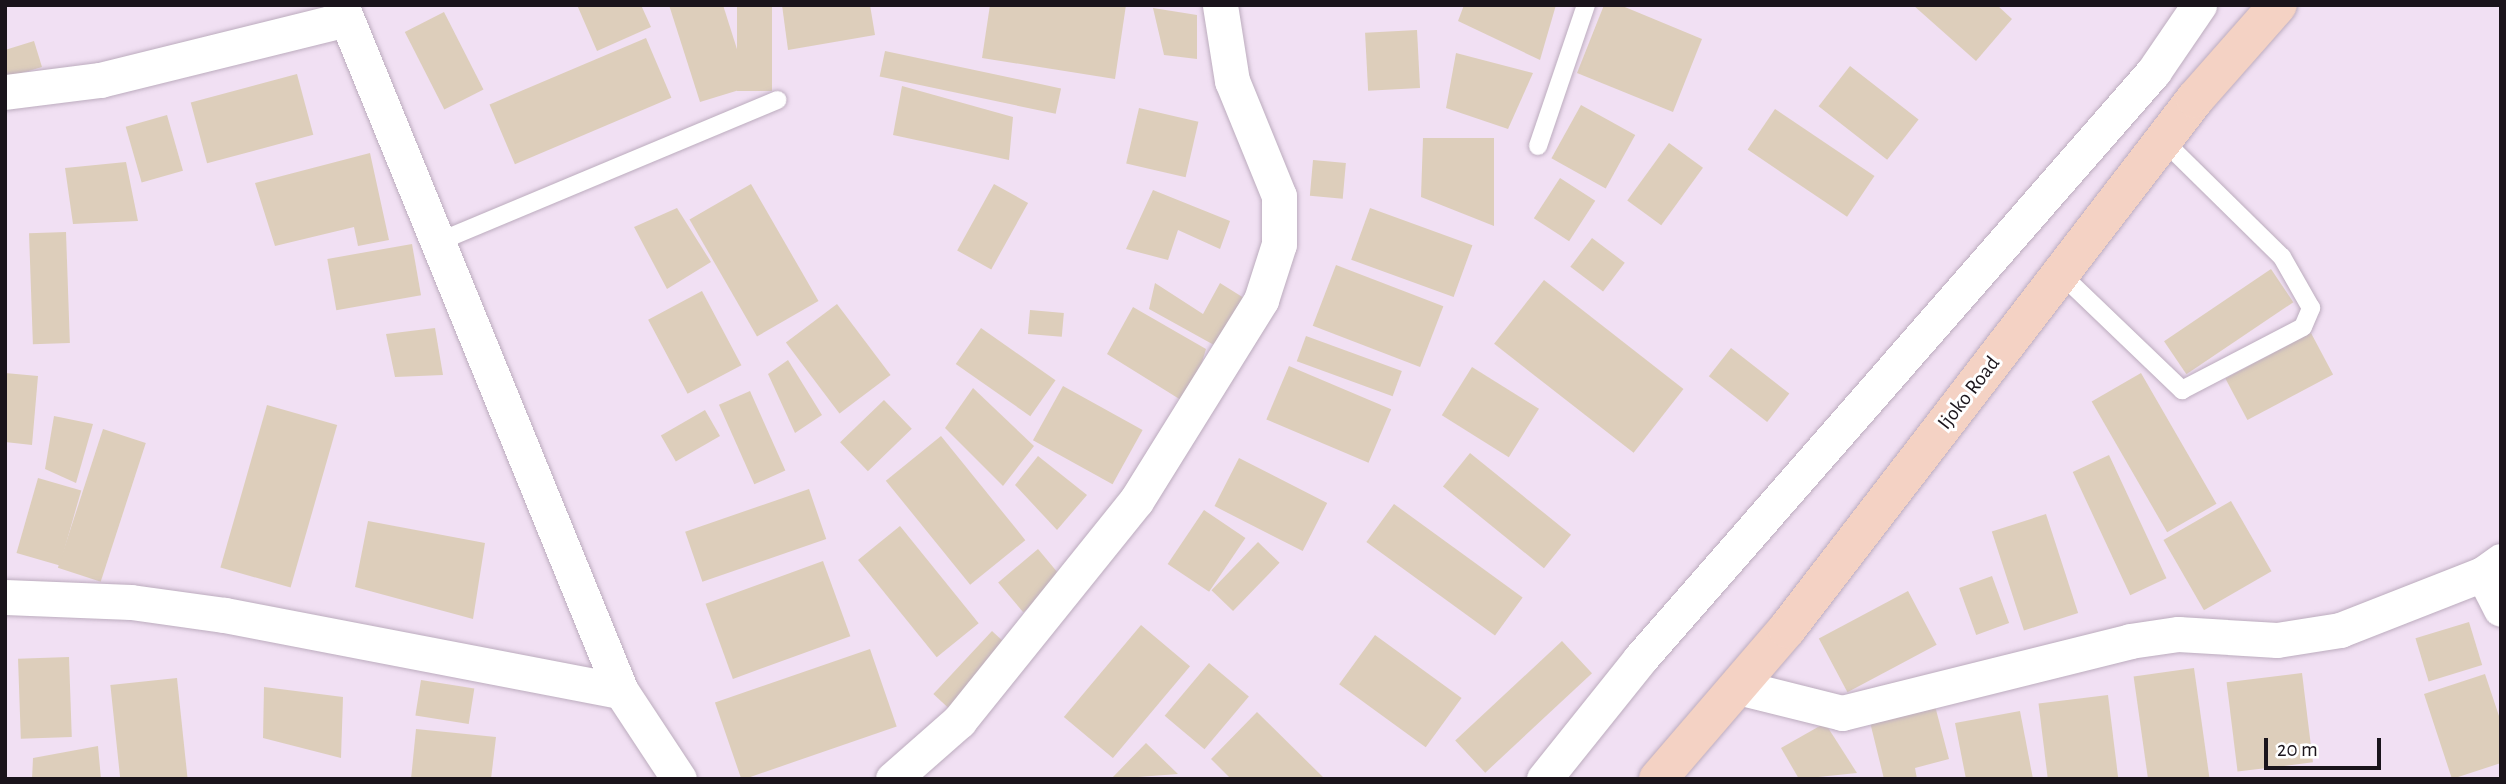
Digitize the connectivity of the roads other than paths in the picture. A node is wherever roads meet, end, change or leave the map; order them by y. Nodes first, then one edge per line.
1 (1220, 5) edge
2 (1586, 5) edge
3 (2199, 5) edge
4 (2278, 5) edge
5 (344, 12) edge
6 (5, 92) edge
7 (777, 100) dead end
8 (2163, 141) junction
9 (1538, 146) dead end
10 (438, 242) junction
11 (2061, 274) junction
12 (2492, 567) edge
13 (5, 597) edge
14 (2501, 609) edge
15 (1738, 687) junction
16 (621, 691) junction
17 (679, 779) edge
18 (893, 779) edge
19 (1544, 779) edge
20 (1658, 779) edge

1 - 18 street
2 - 9 lane
3 - 19 street
4 - 8 main road, Ijoko Road
5 - 6 street
5 - 10 street
7 - 10 lane
8 - 11 main road, Ijoko Road
8 - 11 lane
10 - 16 street
11 - 15 main road, Ijoko Road
12 - 14 street
12 - 15 street
13 - 16 street
15 - 20 main road, Ijoko Road
16 - 17 street

